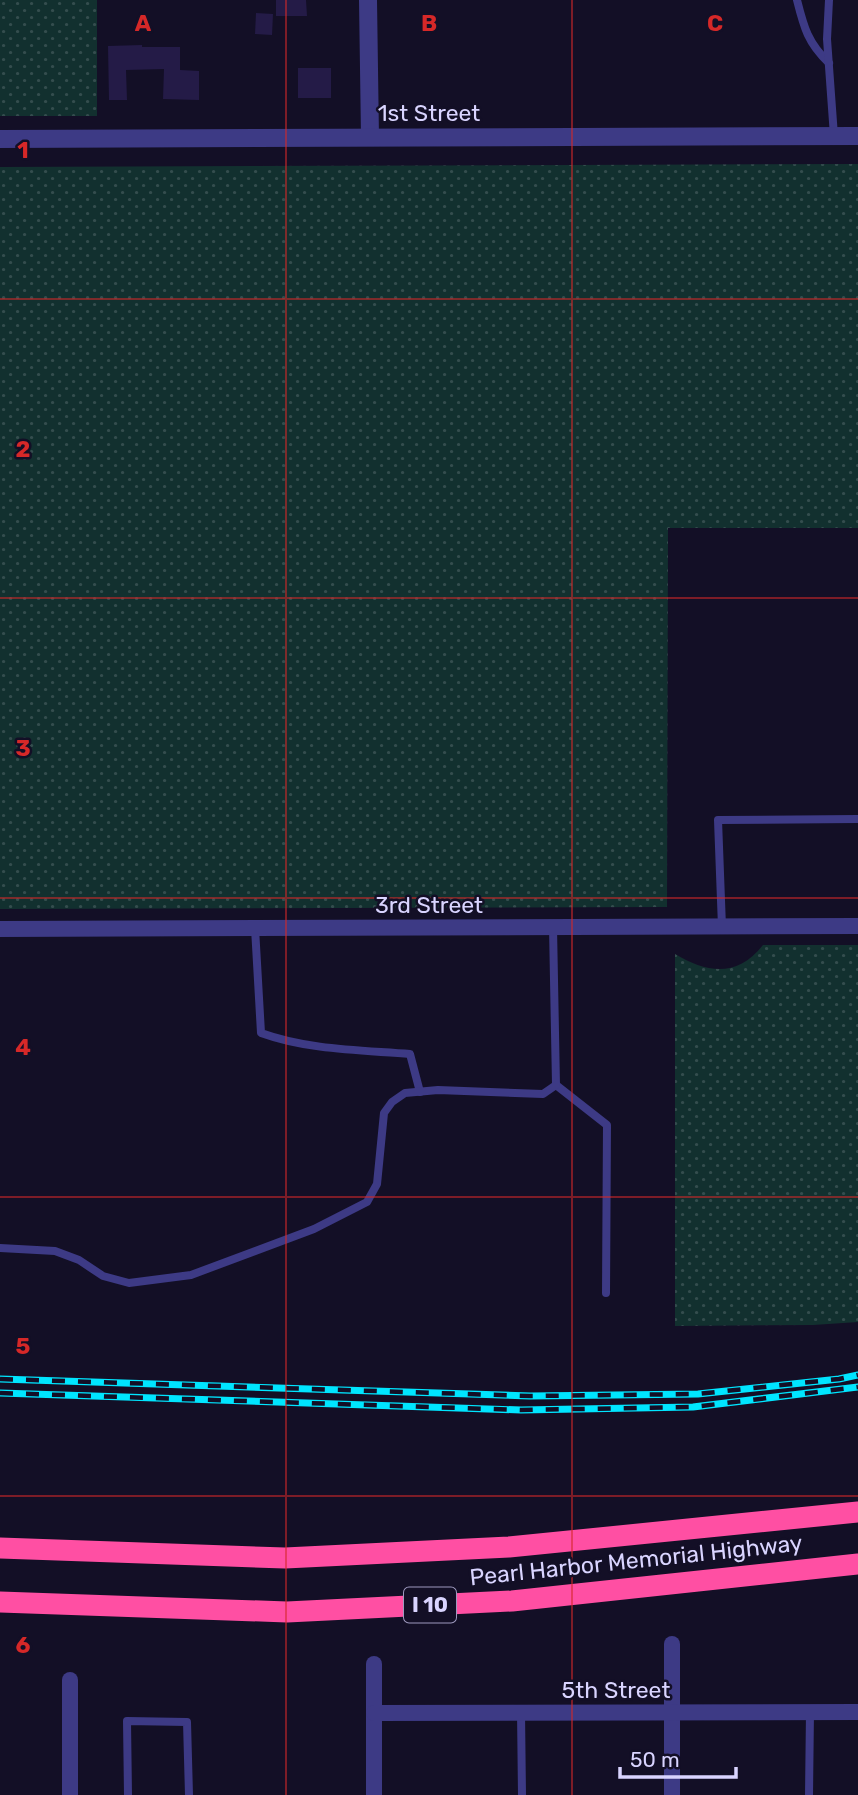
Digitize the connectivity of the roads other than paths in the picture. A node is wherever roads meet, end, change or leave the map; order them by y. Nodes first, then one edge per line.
1 (368, 0) edge
2 (797, 0) edge
3 (829, 0) edge
4 (829, 63) junction
5 (834, 136) junction
6 (858, 136) edge
7 (370, 138) junction
8 (0, 139) edge
9 (858, 819) edge
10 (722, 926) junction
11 (858, 926) edge
12 (553, 927) junction
13 (255, 928) junction
14 (0, 929) edge
15 (556, 1085) junction
16 (420, 1092) junction
17 (0, 1248) edge
18 (606, 1293) dead end
19 (858, 1512) edge
20 (0, 1548) edge
21 (858, 1564) edge
22 (0, 1602) edge
23 (672, 1644) dead end
24 (374, 1664) dead end
25 (69, 1680) dead end
26 (521, 1712) junction
27 (672, 1712) junction
28 (810, 1712) junction
29 (858, 1712) edge
30 (374, 1713) junction
31 (70, 1795) edge
32 (128, 1795) edge
33 (189, 1795) edge
34 (374, 1795) edge
35 (522, 1795) edge
36 (672, 1795) edge
37 (809, 1795) edge

1 - 7 street
2 - 4 lane
3 - 4 lane
4 - 5 lane
5 - 6 street, 1st Street
5 - 7 street, 1st Street
7 - 8 street, 1st Street
9 - 10 lane
10 - 11 street, 3rd Street
10 - 12 street, 3rd Street
12 - 13 street, 3rd Street
12 - 15 lane
13 - 14 street, 3rd Street
13 - 16 lane
15 - 16 lane
15 - 18 lane
16 - 17 lane
19 - 20 highway, Pearl Harbor Memorial Highway
21 - 22 highway, Pearl Harbor Memorial Highway / I 10
23 - 27 street
24 - 30 street
25 - 31 street
26 - 27 street, 5th Street
26 - 30 street, 5th Street
26 - 35 lane
27 - 28 street, 5th Street
27 - 36 street
28 - 29 street, 5th Street
28 - 37 lane
30 - 34 street
32 - 33 lane

